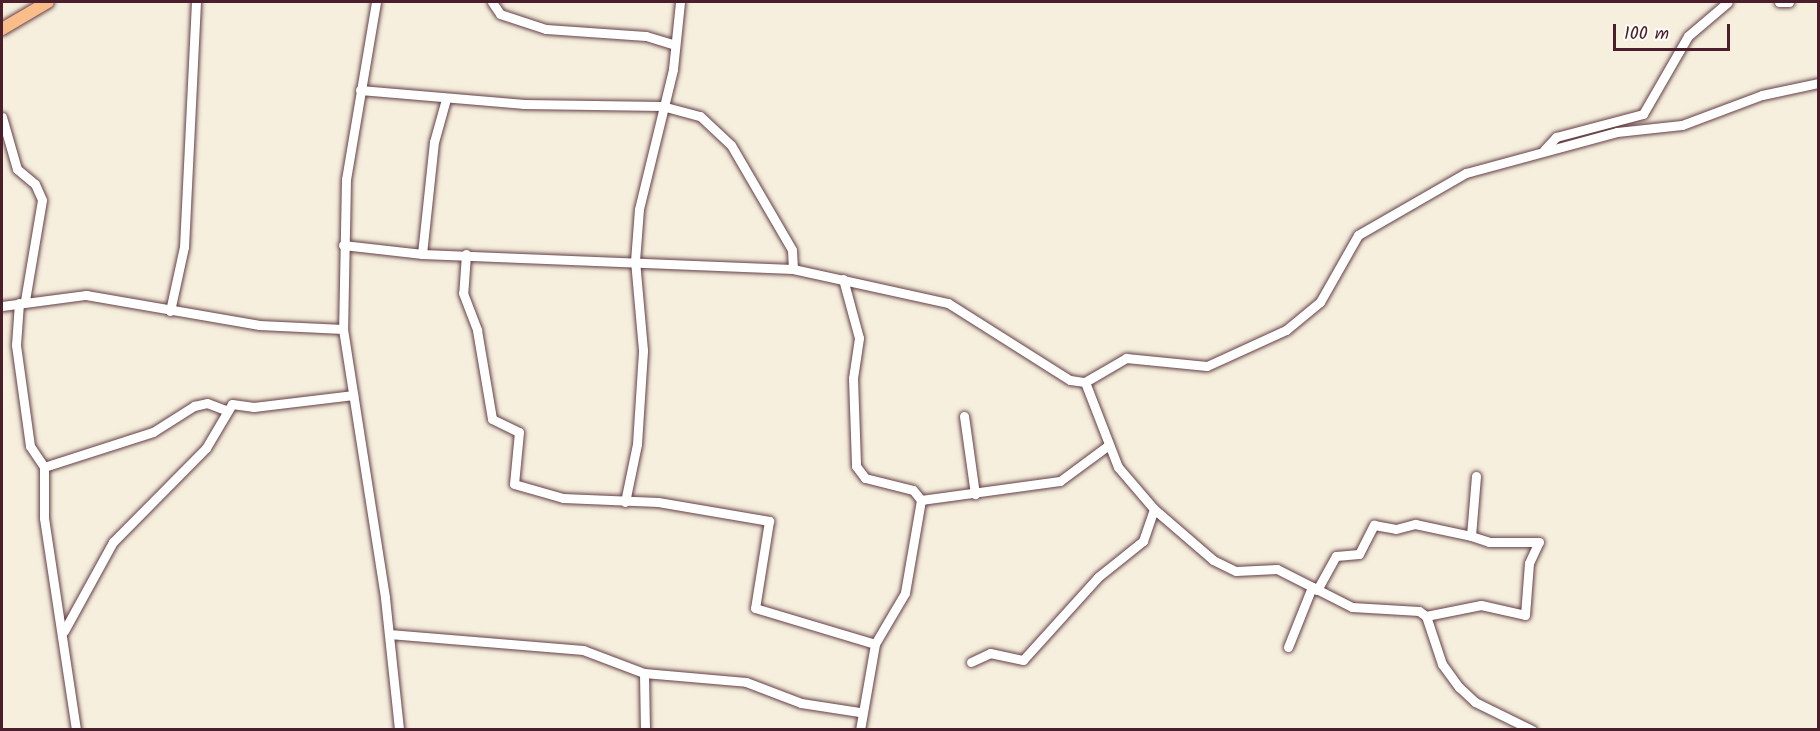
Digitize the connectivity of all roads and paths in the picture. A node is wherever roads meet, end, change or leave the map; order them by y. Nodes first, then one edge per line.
1 (48, 2) edge
2 (195, 2) edge
3 (376, 2) edge
4 (492, 2) edge
5 (680, 2) edge
6 (1728, 2) edge
7 (1779, 2) edge
8 (1789, 2) edge
9 (2, 29) edge
10 (672, 44) junction
11 (1818, 83) edge
12 (360, 90) junction
13 (446, 99) junction
14 (662, 106) junction
15 (2, 117) edge
16 (1544, 150) junction
17 (343, 245) junction
18 (422, 254) junction
19 (466, 255) junction
20 (635, 261) junction
21 (793, 269) junction
22 (843, 279) junction
23 (22, 301) junction
24 (2, 306) edge
25 (170, 311) junction
26 (343, 329) junction
27 (1085, 382) junction
28 (353, 395) junction
29 (225, 410) junction
30 (964, 416) dead end
31 (1106, 447) junction
32 (44, 467) junction
33 (1476, 476) dead end
34 (975, 494) junction
35 (921, 500) junction
36 (625, 502) junction
37 (1154, 509) junction
38 (1471, 536) junction
39 (1314, 589) junction
40 (1426, 615) junction
41 (64, 631) junction
42 (389, 634) junction
43 (875, 644) junction
44 (1288, 646) dead end
45 (971, 662) dead end
46 (644, 673) junction
47 (859, 712) junction
48 (76, 729) edge
49 (399, 729) edge
50 (645, 729) edge
51 (860, 729) edge
52 (1532, 729) edge

1 - 9 main road
2 - 25 street
3 - 12 street
4 - 10 street
5 - 10 street
6 - 16 street
7 - 8 street
10 - 14 street
11 - 16 street
12 - 13 street
12 - 17 street
13 - 14 street
13 - 18 street
14 - 20 street
14 - 21 street
15 - 23 street
16 - 27 street
17 - 18 street
17 - 26 street
18 - 19 street
19 - 20 street
19 - 36 street
20 - 21 street
20 - 36 street
21 - 22 street
22 - 27 street
22 - 35 street
23 - 24 street
23 - 25 street
23 - 32 street
25 - 26 street
26 - 28 street
27 - 31 street
28 - 29 street
28 - 42 street
29 - 32 street
29 - 41 street
30 - 34 street
31 - 34 street
31 - 37 street
32 - 41 street
33 - 38 street
34 - 35 street
35 - 43 street
36 - 43 street
37 - 39 street
37 - 45 street
38 - 39 street
38 - 40 street
39 - 40 street
39 - 44 street
40 - 52 street
41 - 48 street
42 - 46 street
42 - 49 street
43 - 47 street
46 - 47 street
46 - 50 street
47 - 51 street

